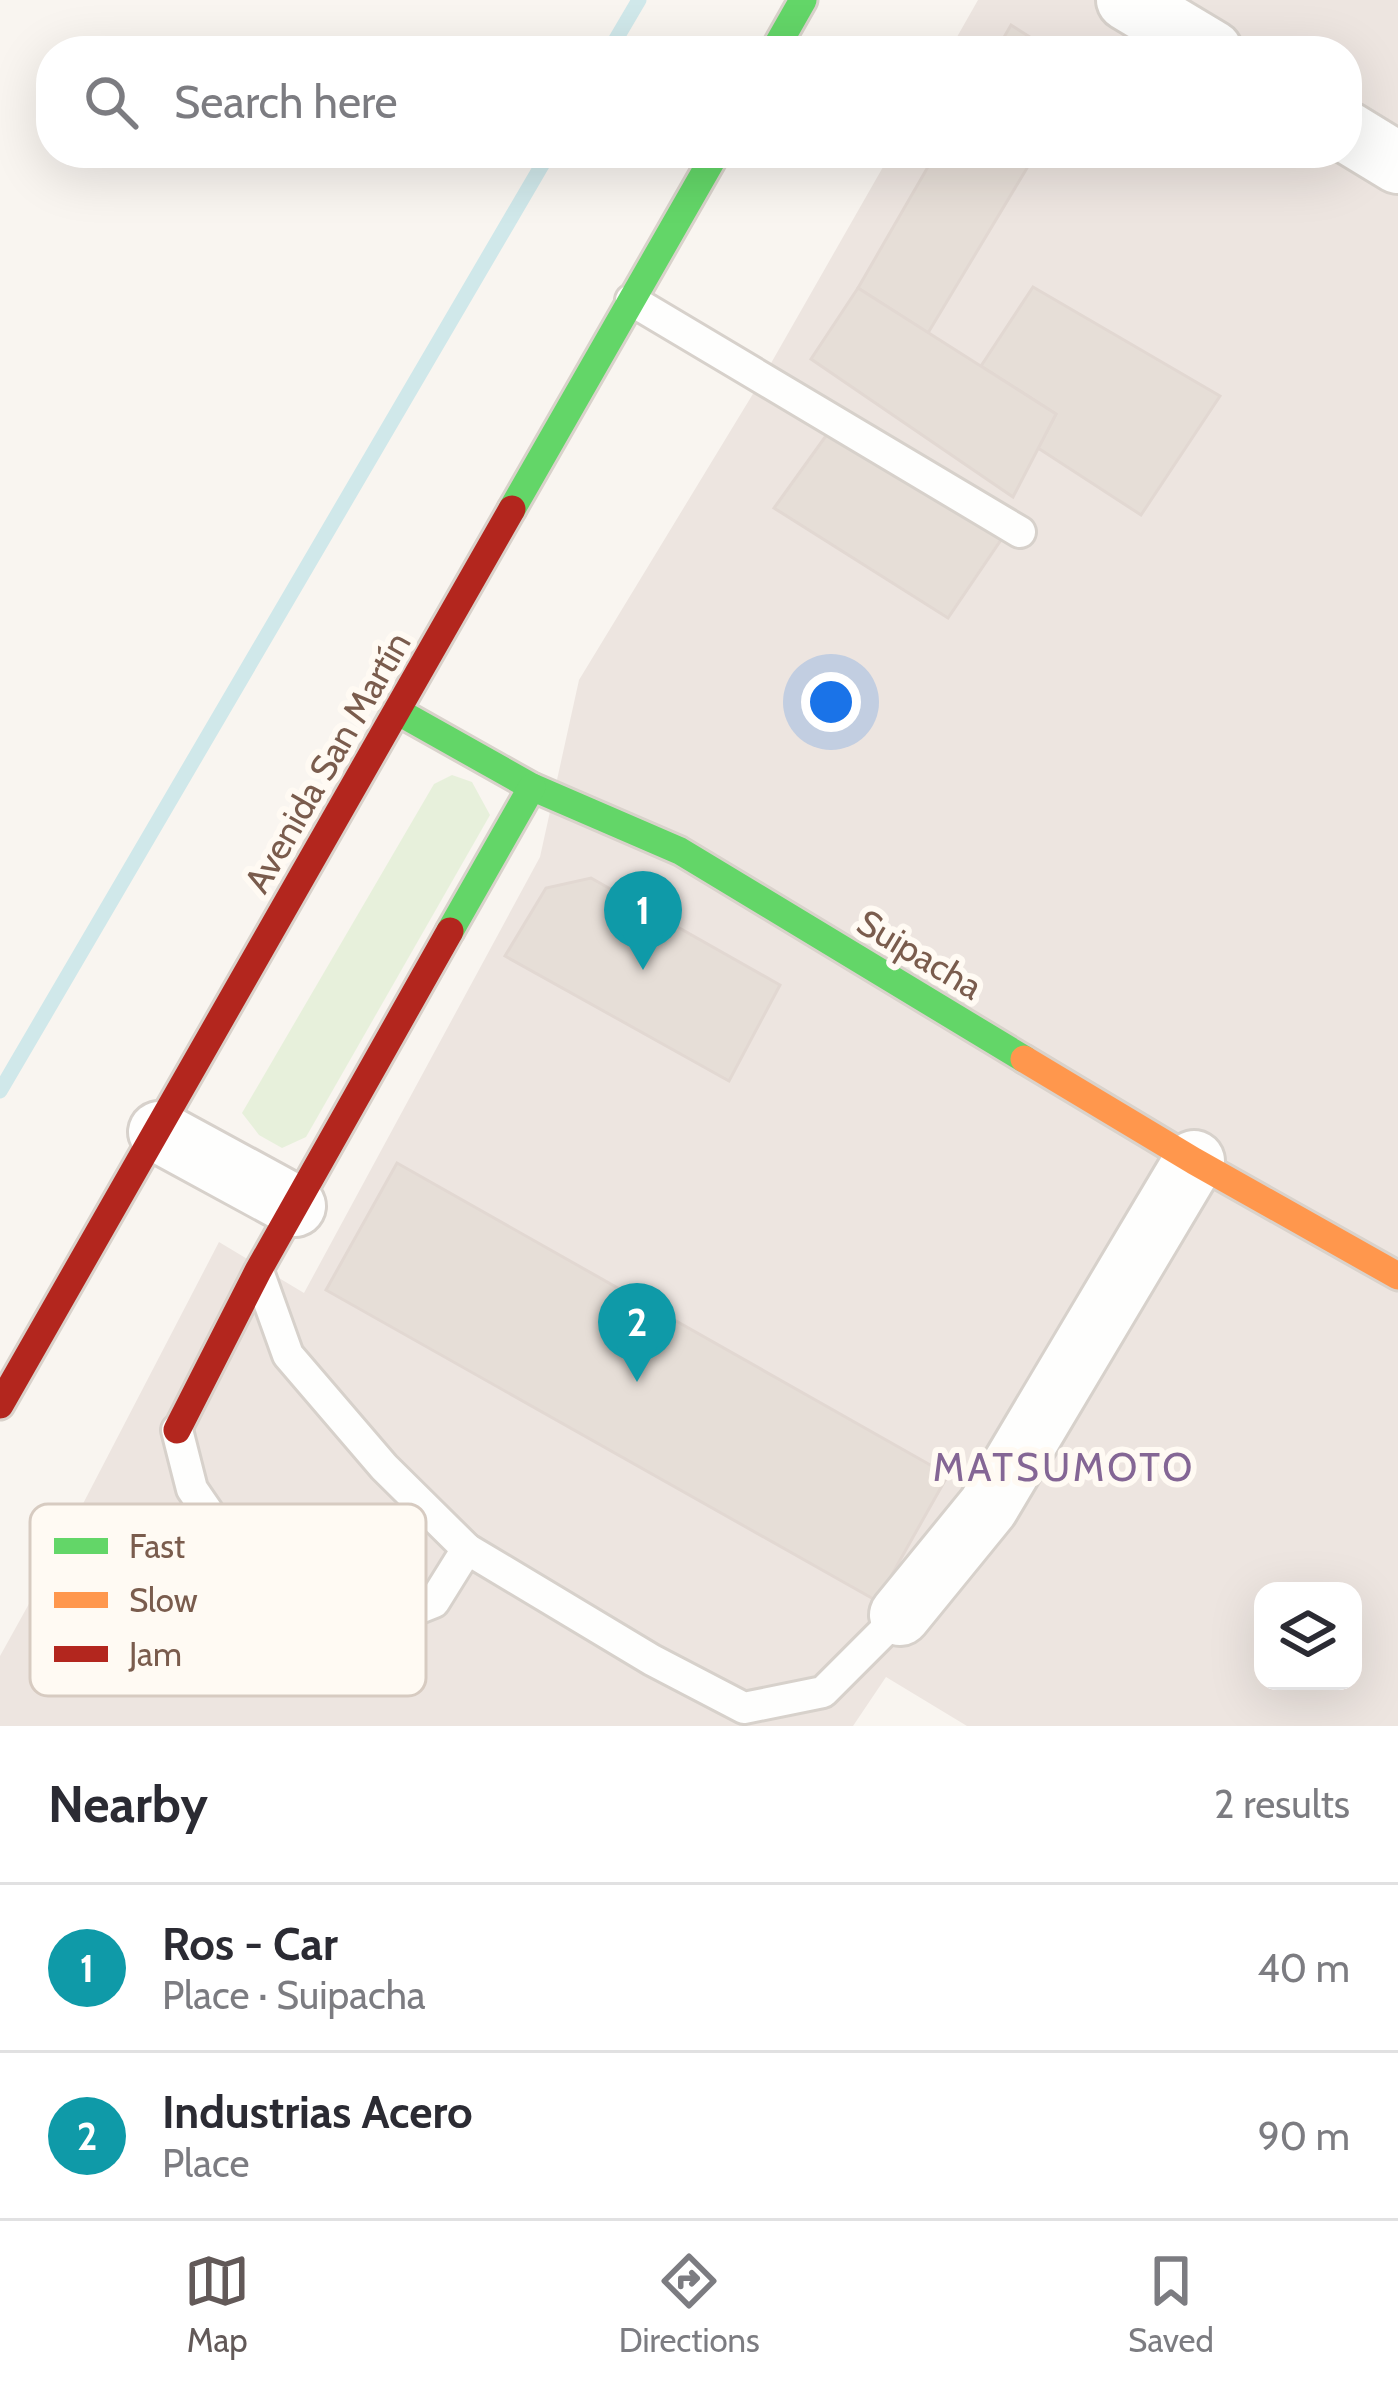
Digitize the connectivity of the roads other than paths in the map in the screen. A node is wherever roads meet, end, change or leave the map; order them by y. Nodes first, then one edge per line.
1 (803, 0) edge
2 (1127, 0) edge
3 (783, 36) edge
4 (1187, 36) edge
5 (1362, 141) edge
6 (1398, 163) edge
7 (707, 168) edge
8 (631, 300) junction
9 (1020, 532) dead end
10 (397, 711) junction
11 (532, 787) junction
12 (159, 1132) junction
13 (1194, 1162) junction
14 (295, 1206) junction
15 (258, 1271) junction
16 (1398, 1276) edge
17 (0, 1405) edge
18 (177, 1430) joint
19 (202, 1504) edge
20 (421, 1504) edge
21 (426, 1508) edge
22 (467, 1549) junction
23 (426, 1605) edge
24 (900, 1616) joint

1 - 3 street
2 - 4 street
5 - 6 street
7 - 8 street, Avenida San Martín
8 - 9 lane
8 - 10 street, Avenida San Martín
10 - 11 street, Suipacha
10 - 12 street, Avenida San Martín
11 - 13 street, Suipacha
11 - 14 street
12 - 14 street
12 - 17 street, Avenida San Martín
13 - 16 street, Suipacha
13 - 24 street
14 - 15 street
15 - 18 street
15 - 20 lane
18 - 19 lane
21 - 22 lane
22 - 23 lane
22 - 24 lane

